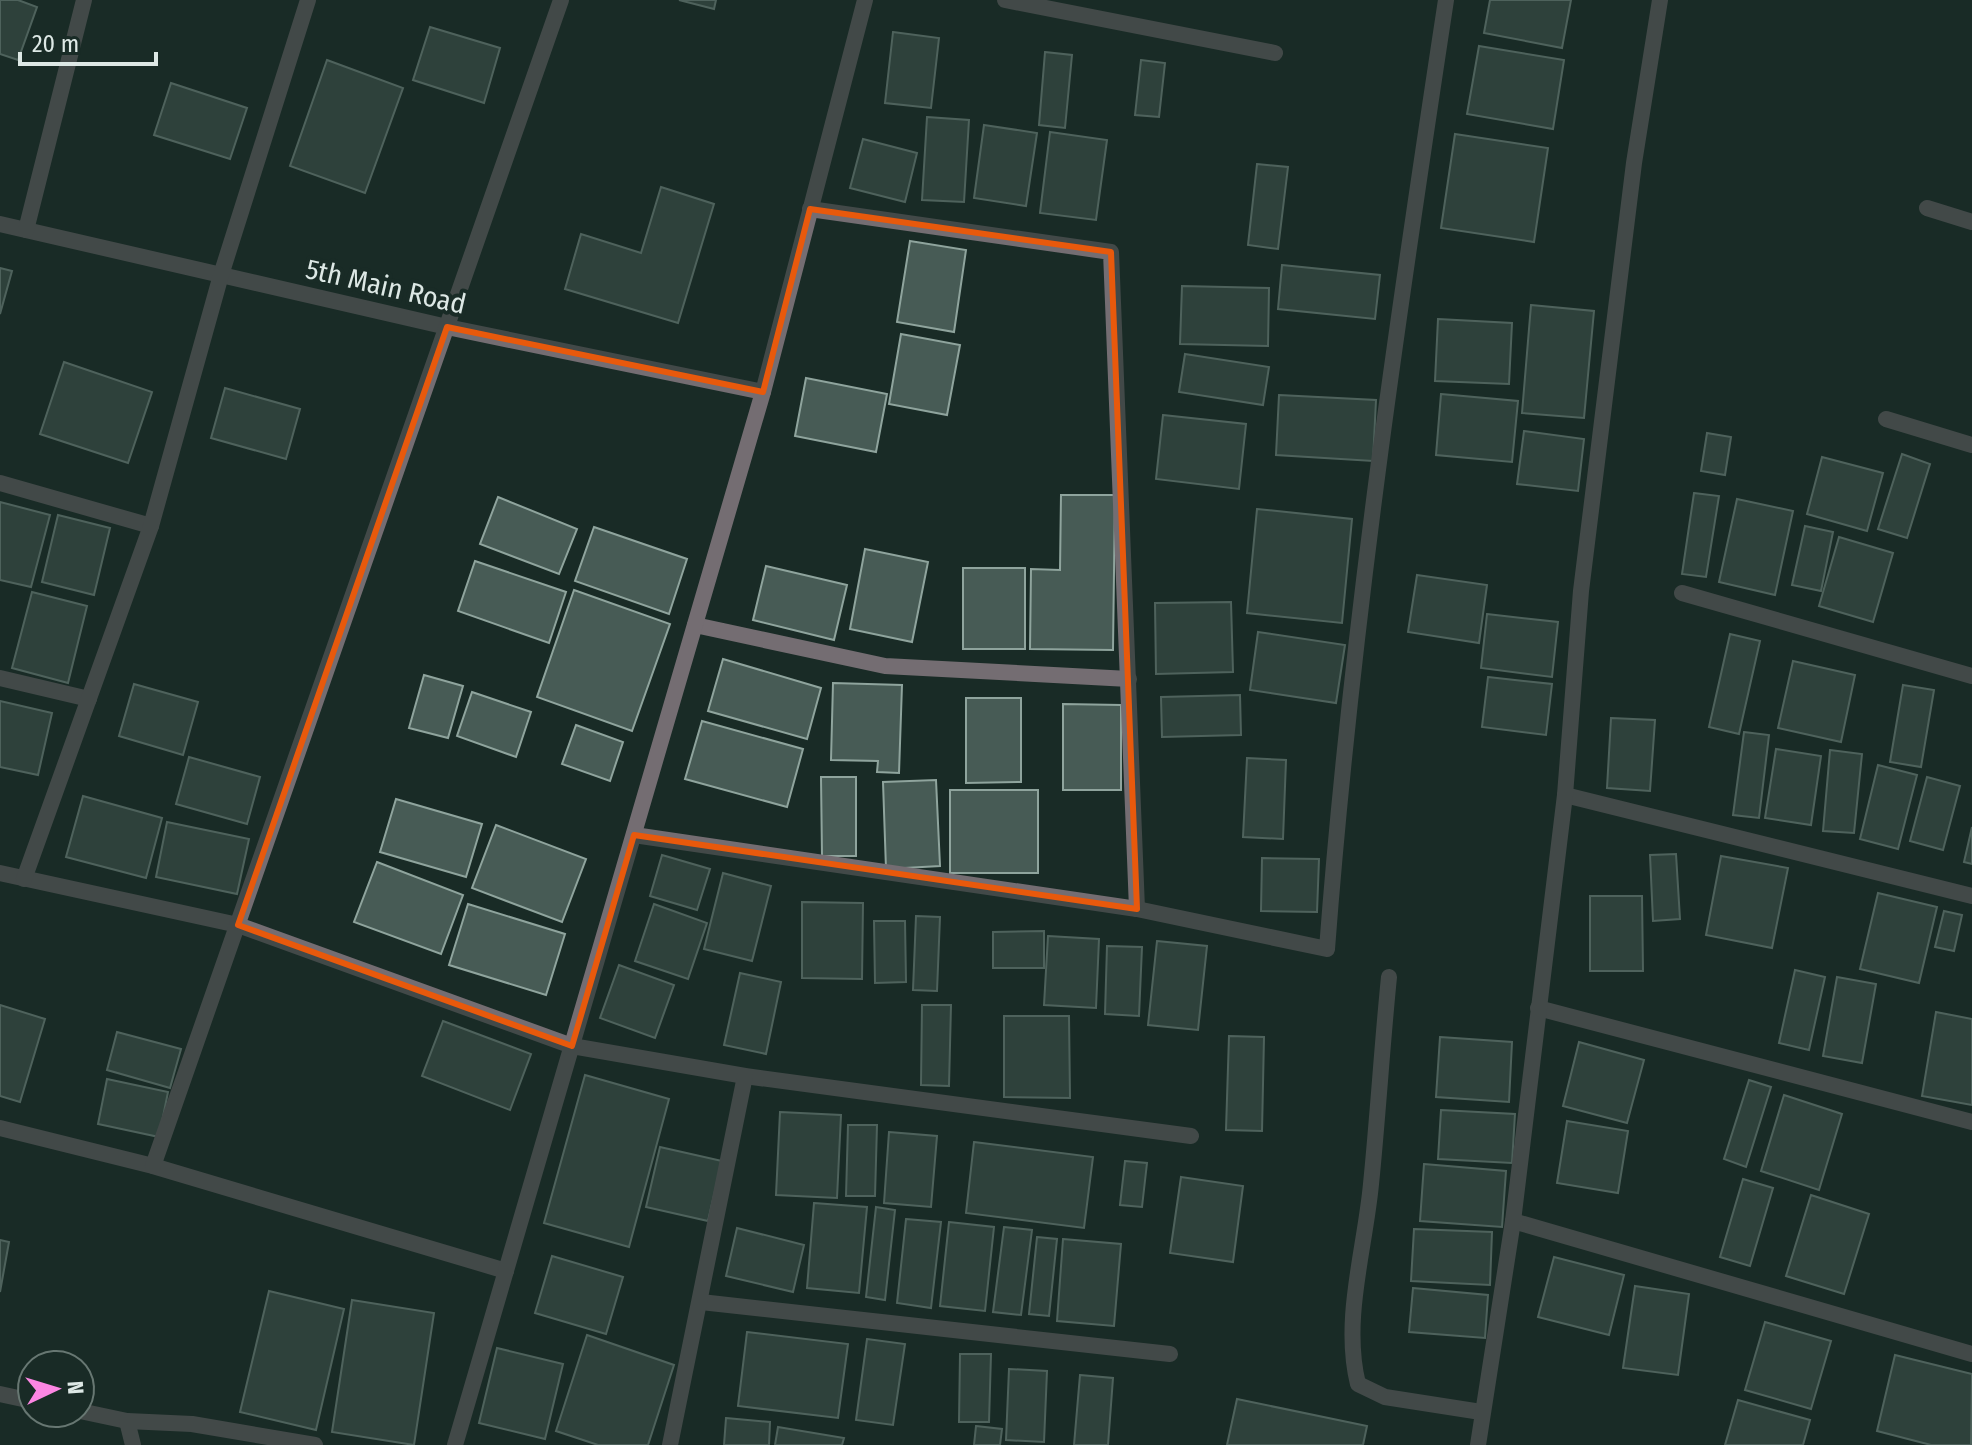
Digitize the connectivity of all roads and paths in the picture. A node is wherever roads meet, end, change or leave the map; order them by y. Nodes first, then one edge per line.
1 (84, 0) edge
2 (308, 0) edge
3 (561, 0) edge
4 (865, 0) edge
5 (1005, 0) edge
6 (1446, 0) edge
7 (1660, 0) edge
8 (1275, 53) dead end
9 (1927, 208) dead end
10 (810, 209) junction
11 (1972, 222) edge
12 (0, 224) edge
13 (26, 230) junction
14 (221, 275) junction
15 (447, 327) junction
16 (763, 392) junction
17 (1886, 419) dead end
18 (1972, 445) edge
19 (0, 483) edge
20 (151, 526) junction
21 (1682, 593) dead end
22 (695, 625) junction
23 (1972, 676) edge
24 (0, 678) edge
25 (1129, 679) junction
26 (89, 699) junction
27 (1565, 795) junction
28 (634, 835) junction
29 (0, 873) edge
30 (24, 879) junction
31 (1972, 896) edge
32 (1137, 909) junction
33 (238, 925) junction
34 (1389, 977) dead end
35 (1538, 1008) junction
36 (572, 1046) junction
37 (745, 1076) junction
38 (1972, 1122) edge
39 (0, 1128) edge
40 (1191, 1136) dead end
41 (153, 1166) junction
42 (1513, 1221) junction
43 (506, 1271) junction
44 (701, 1302) junction
45 (1170, 1354) dead end
46 (1972, 1354) edge
47 (1481, 1412) junction
48 (96, 1414) edge
49 (127, 1421) junction
50 (133, 1445) edge
51 (315, 1445) edge
52 (455, 1445) edge
53 (670, 1445) edge
54 (1478, 1445) edge

1 - 13 street
2 - 14 street
3 - 15 street
4 - 10 street
5 - 8 street
6 - 32 street
7 - 27 street
9 - 11 street
10 - 16 street
10 - 25 street
12 - 13 street, 5th Main Road
13 - 14 street, 5th Main Road
14 - 15 street, 5th Main Road
14 - 20 street
15 - 16 street, 5th Main Road
15 - 33 street
16 - 22 street
17 - 18 street
19 - 20 street
20 - 26 street
21 - 23 street
22 - 25 street
22 - 28 street
24 - 26 street
25 - 32 street
26 - 30 street
27 - 31 street
27 - 35 street
28 - 32 street
28 - 36 street
29 - 30 street
30 - 33 street
33 - 36 street
33 - 41 street
34 - 47 street
35 - 38 street
35 - 42 street
36 - 37 street
36 - 43 street
37 - 40 street
37 - 44 street
39 - 41 street
41 - 43 street
42 - 46 street
42 - 47 street
43 - 52 street
44 - 45 street
44 - 53 street
47 - 54 street
48 - 49 street
49 - 50 street
49 - 51 street

